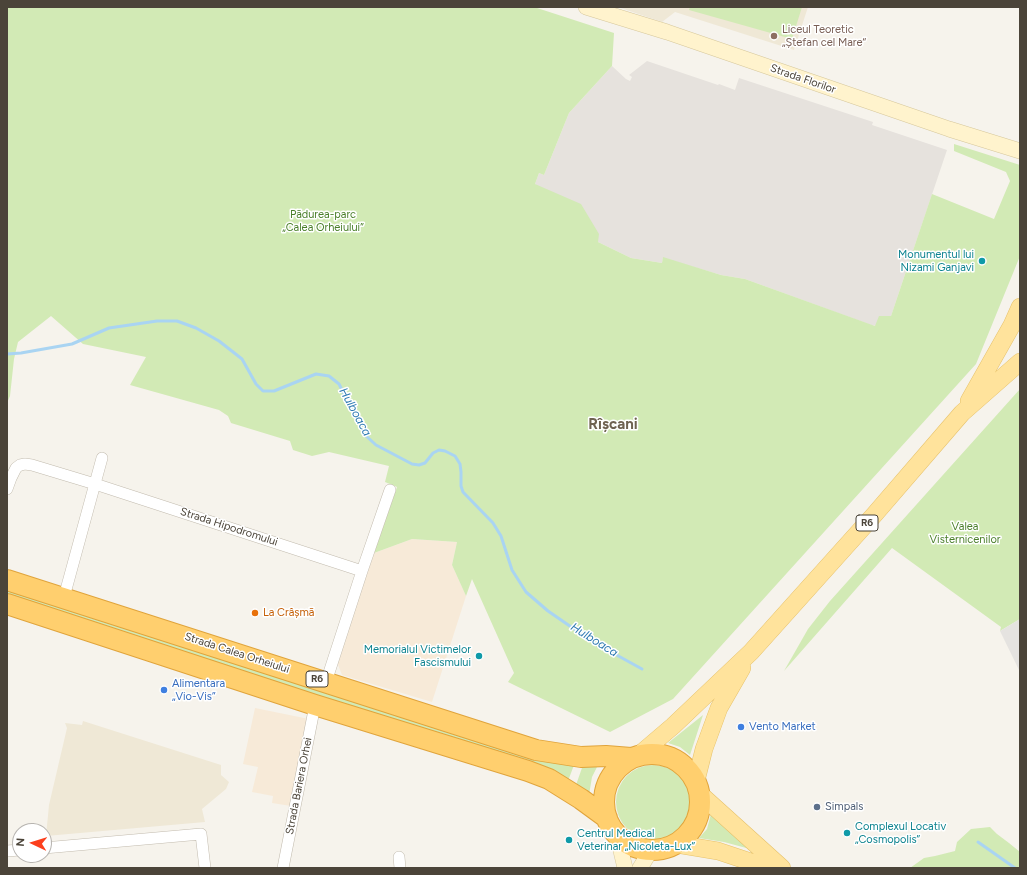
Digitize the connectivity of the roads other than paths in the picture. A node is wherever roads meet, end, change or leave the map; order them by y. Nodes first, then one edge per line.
1 (586, 7) edge
2 (1020, 151) edge
3 (1020, 307) edge
4 (1020, 362) edge
5 (962, 413) junction
6 (102, 458) dead end
7 (95, 484) junction
8 (7, 489) edge
9 (390, 490) dead end
10 (362, 570) junction
11 (7, 580) edge
12 (64, 597) junction
13 (7, 606) edge
14 (751, 652) junction
15 (326, 682) junction
16 (315, 705) junction
17 (635, 757) junction
18 (698, 788) junction
19 (612, 826) junction
20 (676, 844) junction
21 (52, 847) edge
22 (651, 850) junction
23 (205, 868) edge
24 (283, 868) edge
25 (625, 868) edge
26 (640, 868) edge
27 (769, 868) edge
28 (782, 868) edge

1 - 2 main road, Strada Florilor
3 - 5 main road, R6
4 - 5 main road, R6
5 - 14 main road, R6
6 - 7 street
7 - 8 street, Strada Hipodromului
7 - 10 street, Strada Hipodromului
7 - 12 street
9 - 10 street
10 - 15 street
11 - 12 highway, Strada Calea Orheiului / R6
12 - 15 highway, Strada Calea Orheiului / R6
13 - 16 highway, R6
14 - 17 main road, R6
14 - 18 main road, R6
15 - 17 highway, Strada Calea Orheiului / R6
16 - 19 highway, R6
16 - 24 street, Strada Bariera Orhei
17 - 18 highway, R6
17 - 19 highway, R6
18 - 20 highway, R6
18 - 28 main road
19 - 22 highway, R6
19 - 25 main road
20 - 22 highway, R6
20 - 27 main road
21 - 23 street
22 - 26 main road

